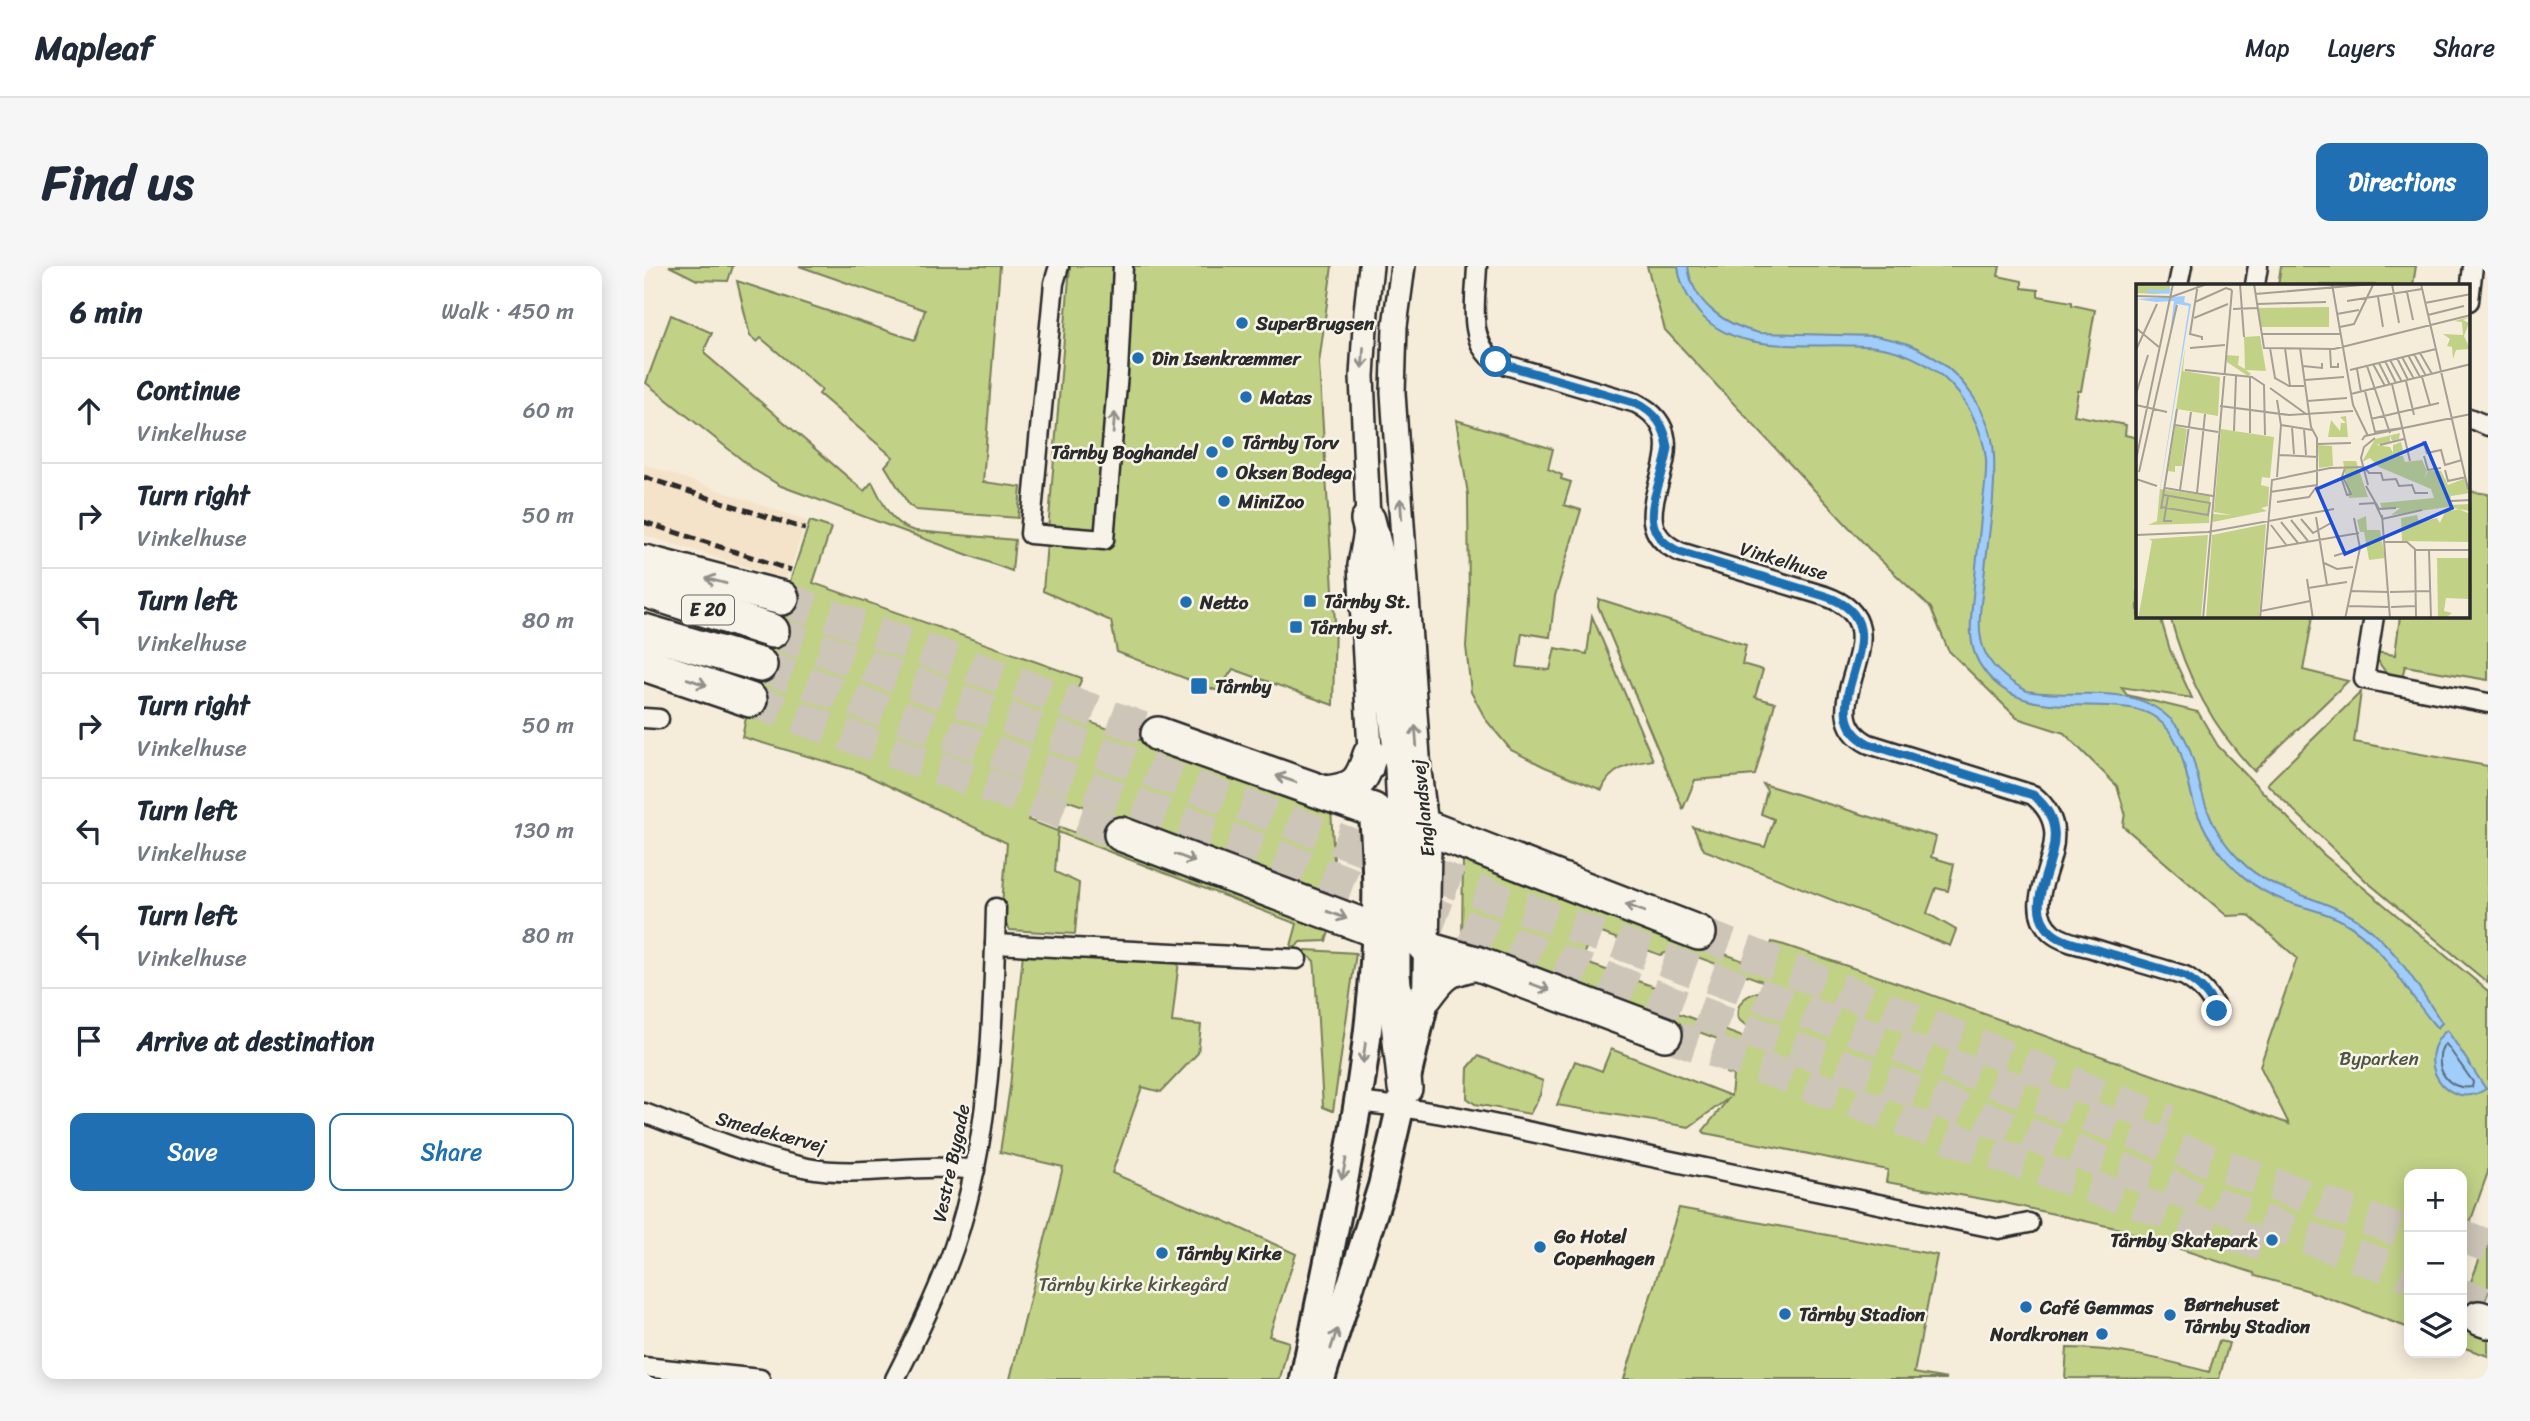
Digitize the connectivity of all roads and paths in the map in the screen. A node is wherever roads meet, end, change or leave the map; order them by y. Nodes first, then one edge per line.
1 (1059, 266) edge
2 (1123, 266) edge
3 (1371, 266) edge
4 (1403, 266) edge
5 (1477, 266) edge
6 (2182, 266) edge
7 (2258, 266) edge
8 (2473, 266) edge
9 (2178, 284) edge
10 (2255, 284) edge
11 (2470, 292) edge
12 (2470, 418) edge
13 (2488, 426) edge
14 (1368, 520) junction
15 (644, 562) edge
16 (644, 590) edge
17 (782, 598) tunnel mouth
18 (2374, 618) edge
19 (644, 631) edge
20 (772, 631) tunnel mouth
21 (644, 664) edge
22 (760, 665) tunnel mouth
23 (750, 700) tunnel mouth
24 (2488, 703) edge
25 (1158, 734) tunnel mouth
26 (1370, 755) junction
27 (1325, 793) junction
28 (1373, 810) junction
29 (1121, 834) tunnel mouth
30 (1401, 835) junction
31 (996, 908) dead end
32 (1402, 919) junction
33 (1699, 933) tunnel mouth
34 (995, 944) junction
35 (1427, 949) junction
36 (1297, 959) dead end
37 (1476, 963) junction
38 (1426, 996) junction
39 (2217, 1011) dead end
40 (1664, 1034) tunnel mouth
41 (1403, 1098) junction
42 (1357, 1102) junction
43 (644, 1114) edge
44 (975, 1170) junction
45 (2029, 1223) dead end
46 (644, 1367) edge
47 (760, 1379) edge
48 (895, 1379) edge
49 (1304, 1379) edge
50 (1321, 1379) edge

1 -> 2 street
3 -> 14 street
30 -> 4 street, Englandsvej
5 - 39 street, Vinkelhuse
6 - 9 street
7 - 10 street
8 - 11 street
12 - 13 street
14 - 26 street
14 - 30 highway
17 -> 15 highway
16 - 20 highway, E 20
18 - 24 street
19 - 22 highway, E 20
21 -> 23 highway
27 -> 25 highway
26 - 27 highway
26 - 28 street
27 - 28 highway
28 - 30 highway
29 -> 32 highway
30 - 32 highway
33 -> 30 highway
31 - 34 street, Vestre Bygade
32 - 35 highway
32 - 41 highway
32 -> 42 main road
34 - 36 street
34 - 44 street, Vestre Bygade
35 - 37 highway
35 - 38 main road
37 - 38 highway
37 -> 40 highway
38 - 41 main road
41 - 42 street
41 - 45 street
50 -> 41 main road
42 -> 49 main road
43 - 44 street, Smedekærvej
44 - 48 street, Vestre Bygade
46 - 47 street

